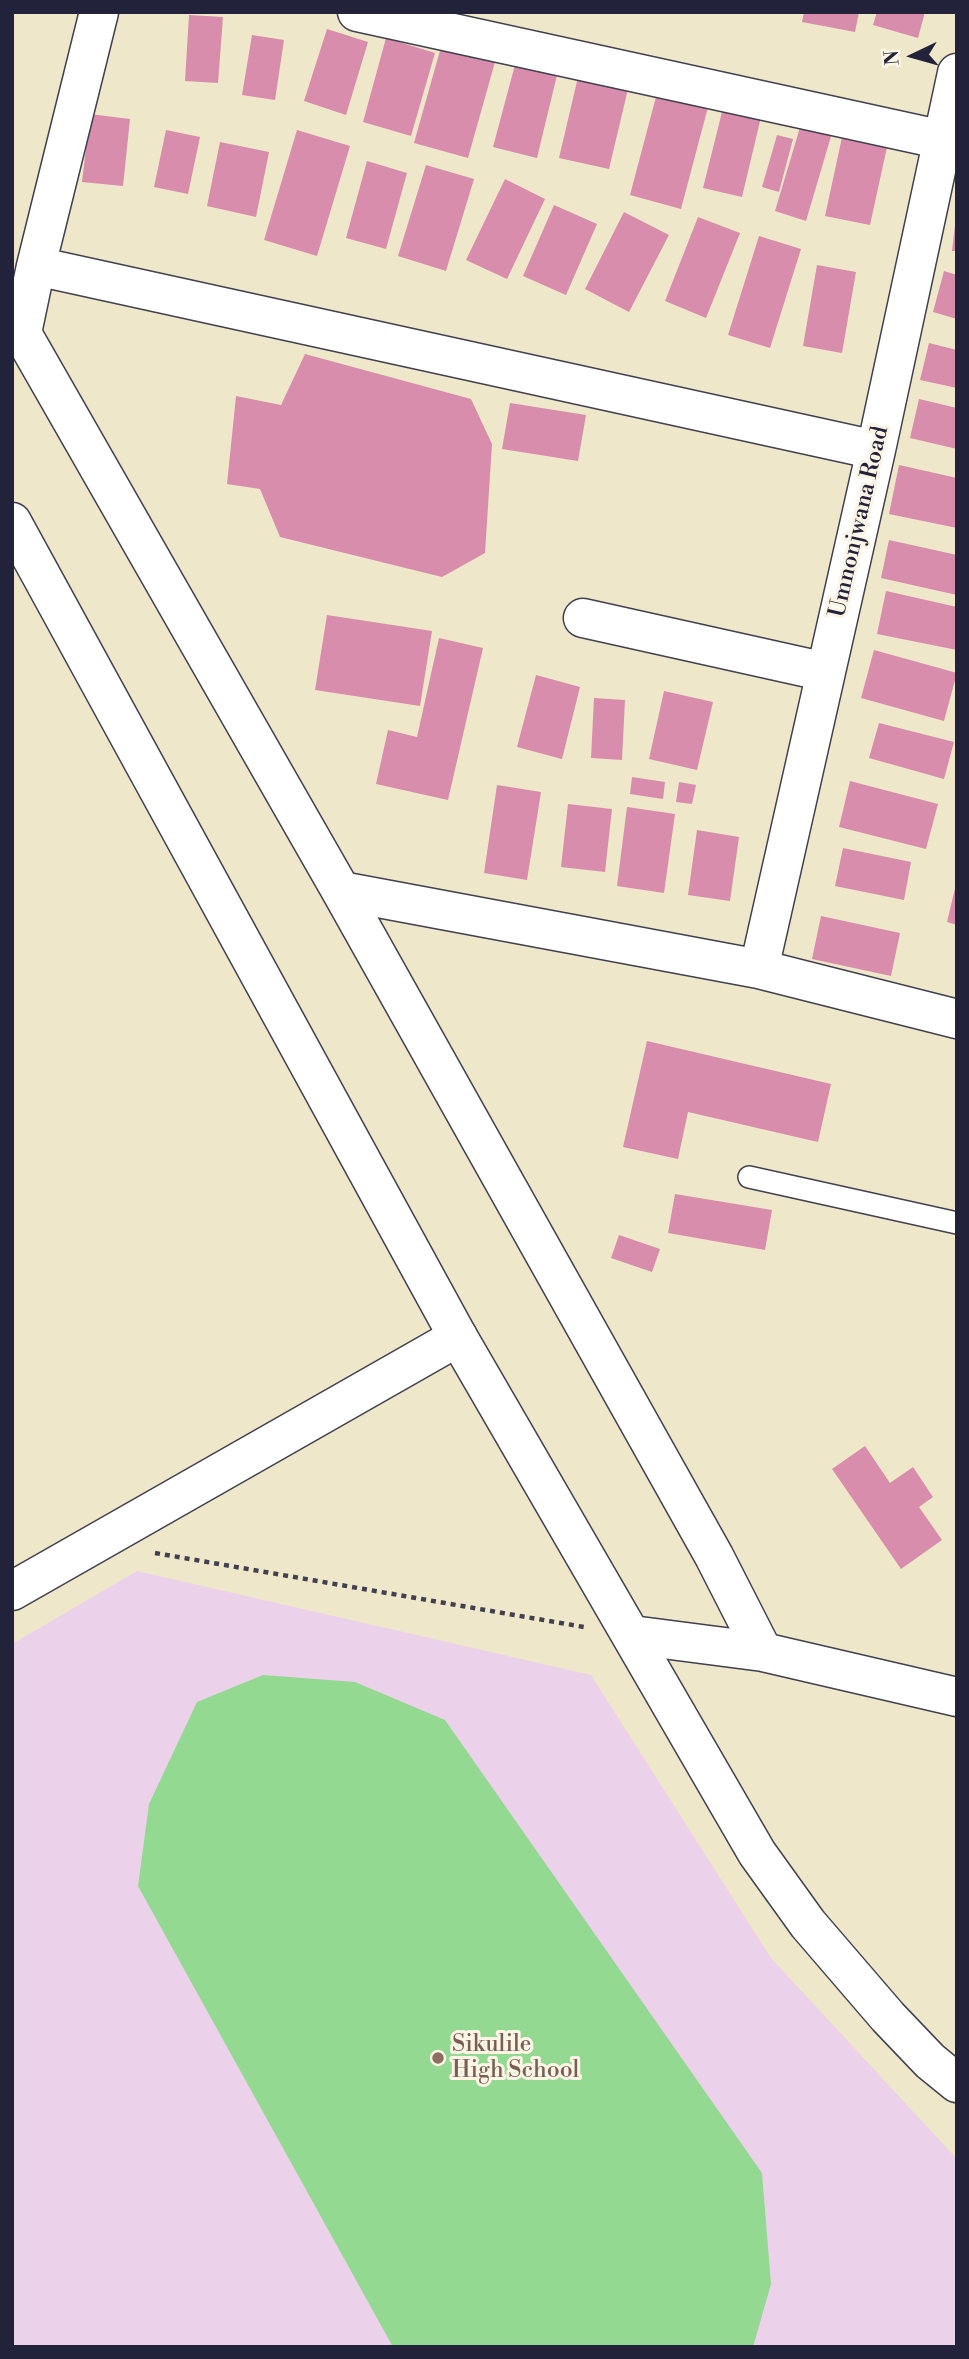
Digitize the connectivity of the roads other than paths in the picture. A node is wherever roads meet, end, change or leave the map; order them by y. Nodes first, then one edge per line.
1 (99, 12) edge
2 (357, 12) edge
3 (957, 74) edge
4 (950, 141) edge
5 (36, 266) junction
6 (17, 325) edge
7 (876, 450) junction
8 (12, 522) edge
9 (583, 618) dead end
10 (826, 672) junction
11 (341, 891) junction
12 (759, 969) junction
13 (957, 1019) edge
14 (749, 1177) dead end
15 (957, 1223) edge
16 (458, 1337) junction
17 (12, 1591) edge
18 (632, 1635) junction
19 (763, 1652) junction
20 (957, 1697) edge
21 (957, 2083) edge

1 - 5 street
2 - 4 street
3 - 4 street, Umnonjwana Road
4 - 7 street, Umnonjwana Road
5 - 6 street
5 - 7 street
6 - 11 street
7 - 10 street, Umnonjwana Road
8 - 16 street
9 - 10 street
10 - 12 street, Umnonjwana Road
11 - 12 street
11 - 19 street
12 - 13 street
14 - 15 lane
16 - 17 street
16 - 18 street
18 - 19 street
18 - 21 street
19 - 20 street

